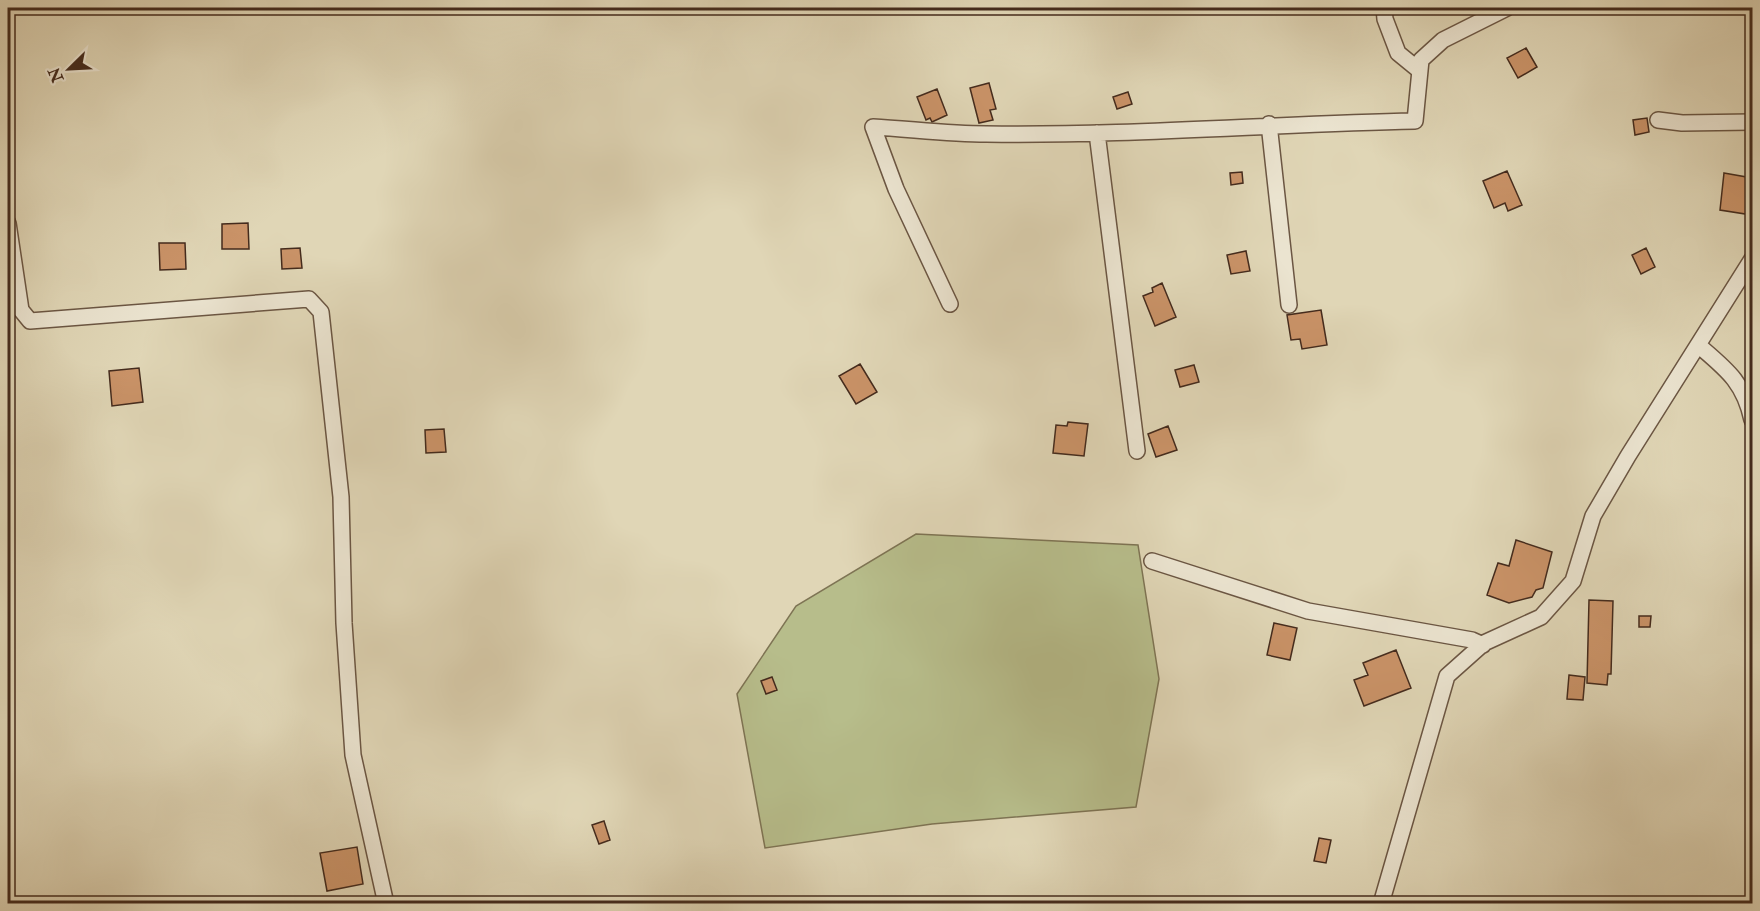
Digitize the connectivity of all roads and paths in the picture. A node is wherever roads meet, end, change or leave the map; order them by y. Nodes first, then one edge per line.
1 (1384, 8) edge
2 (1508, 8) edge
3 (1420, 71) junction
4 (1658, 120) dead end
5 (1752, 122) edge
6 (1269, 124) junction
7 (1097, 133) junction
8 (8, 223) edge
9 (1752, 259) edge
10 (950, 304) dead end
11 (1289, 304) dead end
12 (1698, 345) junction
13 (1752, 420) edge
14 (1137, 451) dead end
15 (1152, 561) dead end
16 (1482, 645) junction
17 (386, 903) edge
18 (1381, 903) edge

1 - 3 street
2 - 3 street
3 - 6 street
4 - 5 street
6 - 7 street
6 - 11 street
7 - 10 street
7 - 14 street
8 - 17 street
9 - 12 street
12 - 13 street
12 - 16 street
15 - 16 street
16 - 18 street

